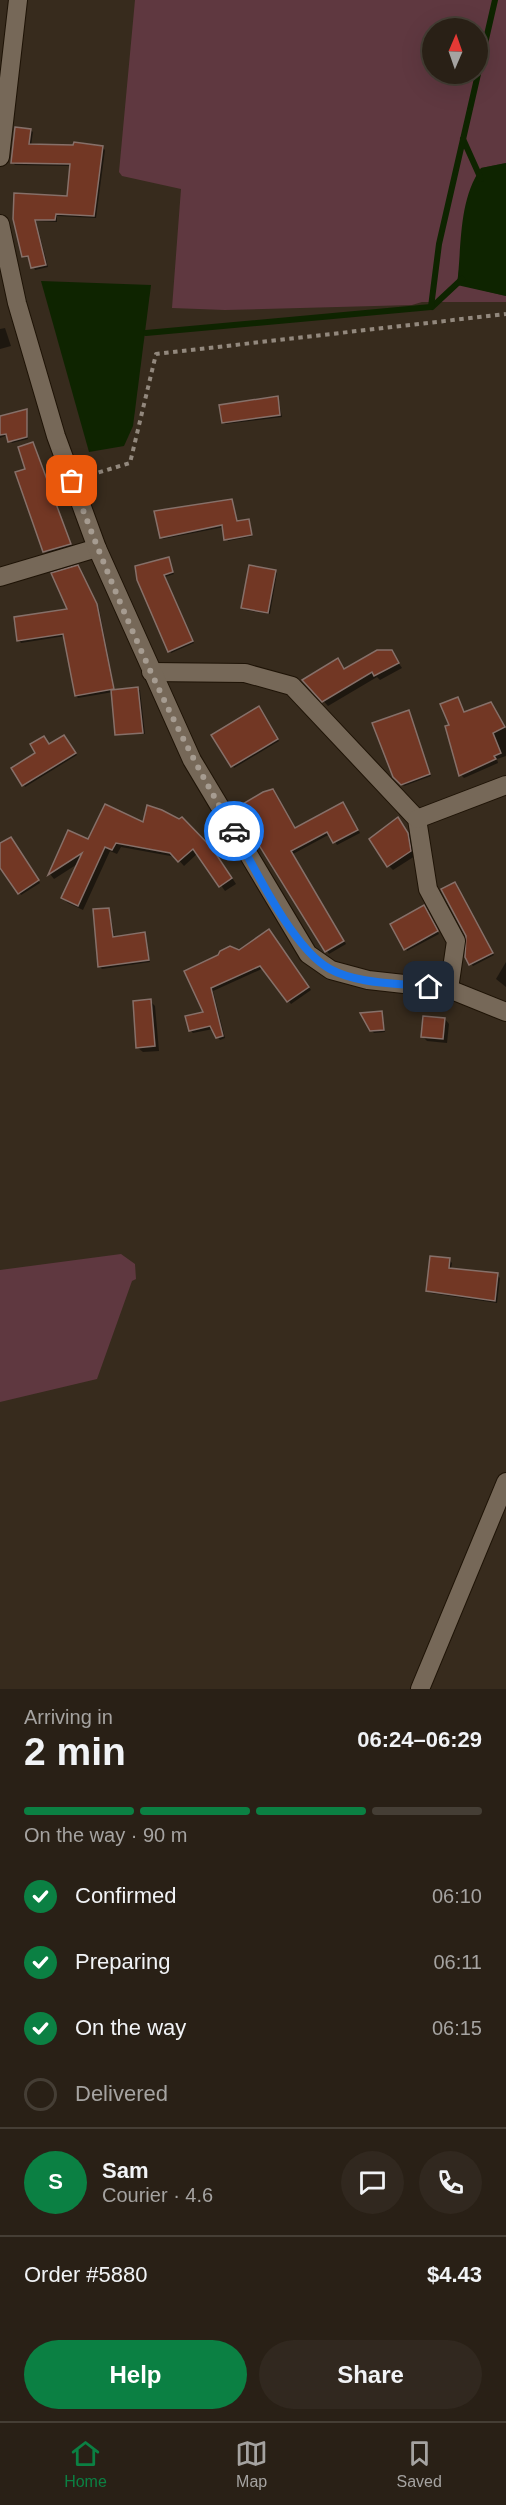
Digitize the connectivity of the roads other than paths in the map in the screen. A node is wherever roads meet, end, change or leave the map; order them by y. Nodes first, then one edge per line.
1 (18, 0) edge
2 (0, 157) edge
3 (0, 224) edge
4 (97, 548) junction
5 (0, 577) edge
6 (151, 672) junction
7 (506, 785) edge
8 (417, 819) junction
9 (449, 989) junction
10 (506, 1012) edge
11 (506, 1482) edge
12 (420, 1689) edge

1 - 2 street
3 - 4 street
4 - 5 street
4 - 6 street
6 - 8 street
6 - 9 street
7 - 8 street
8 - 9 street
9 - 10 street
11 - 12 street

